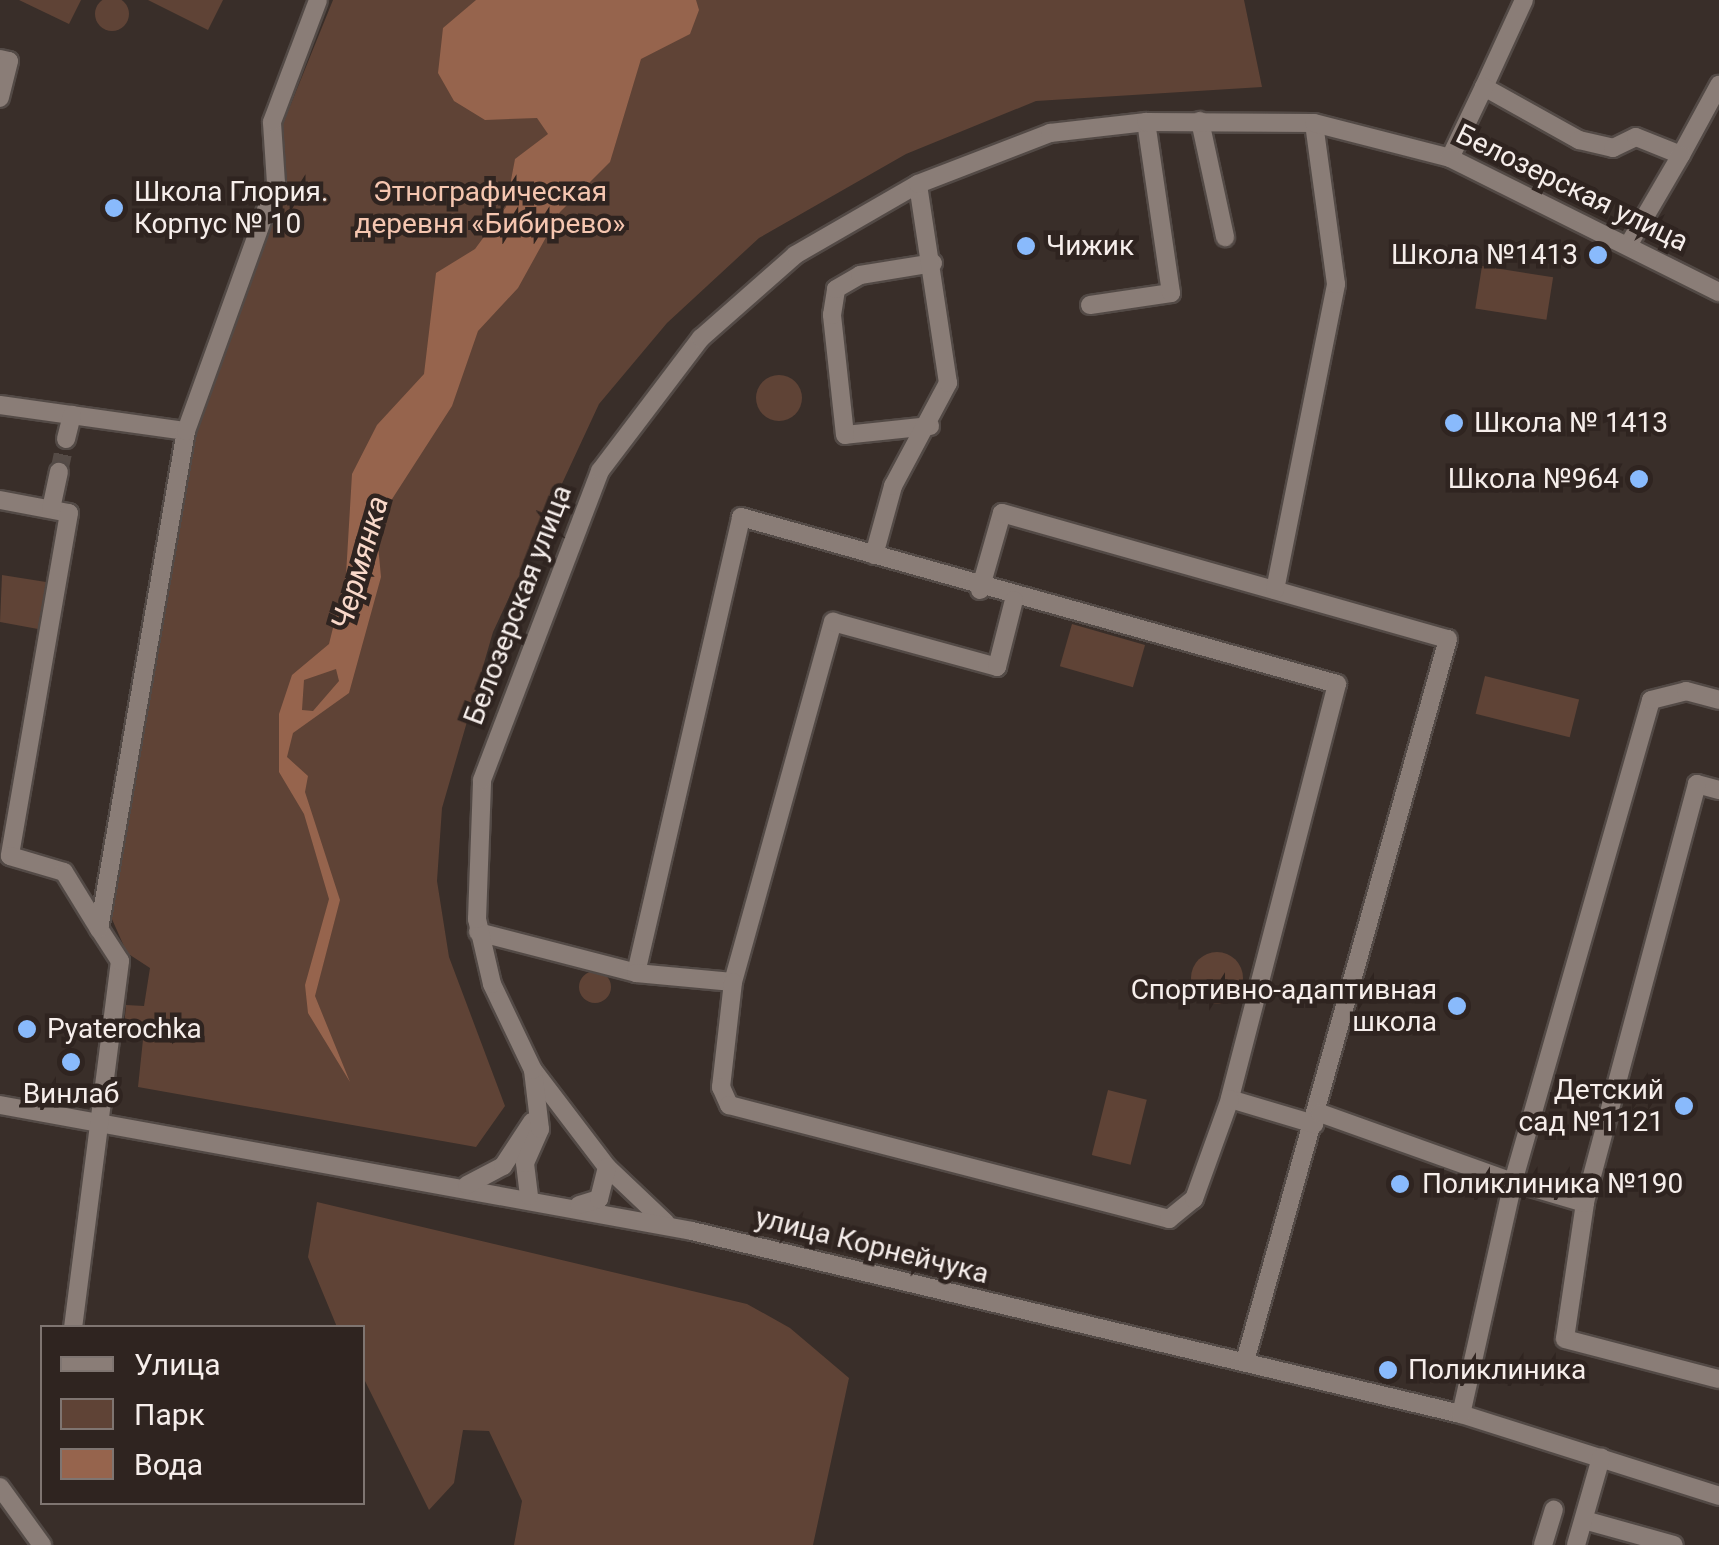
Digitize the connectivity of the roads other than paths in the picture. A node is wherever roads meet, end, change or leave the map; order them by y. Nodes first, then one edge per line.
1 (318, 0) edge
2 (1524, 0) edge
3 (0, 59) edge
4 (1719, 85) edge
5 (1484, 87) junction
6 (0, 98) edge
7 (1200, 121) junction
8 (1146, 122) junction
9 (1314, 123) junction
10 (1681, 155) junction
11 (1450, 158) junction
12 (918, 184) junction
13 (1224, 236) dead end
14 (1629, 244) junction
15 (933, 263) junction
16 (1719, 292) edge
17 (1090, 306) dead end
18 (0, 405) edge
19 (72, 414) junction
20 (930, 426) junction
21 (186, 430) junction
22 (66, 439) tunnel mouth
23 (59, 472) tunnel mouth
24 (0, 500) edge
25 (51, 510) junction
26 (874, 555) junction
27 (980, 590) junction
28 (1275, 590) junction
29 (1014, 600) junction
30 (1719, 700) edge
31 (1719, 790) edge
32 (5, 855) edge
33 (99, 929) junction
34 (478, 932) junction
35 (636, 973) junction
36 (734, 982) junction
37 (532, 1070) junction
38 (1230, 1099) junction
39 (0, 1105) edge
40 (538, 1108) junction
41 (1317, 1118) junction
42 (104, 1123) junction
43 (607, 1167) junction
44 (1513, 1182) junction
45 (466, 1185) junction
46 (529, 1196) junction
47 (1585, 1203) junction
48 (575, 1206) junction
49 (669, 1226) junction
50 (72, 1325) edge
51 (1245, 1362) junction
52 (1719, 1378) edge
53 (1461, 1414) junction
54 (1602, 1458) junction
55 (0, 1486) edge
56 (1719, 1496) edge
57 (1554, 1510) dead end
58 (1584, 1520) junction
59 (42, 1545) edge
60 (1544, 1545) edge
61 (1576, 1545) edge
62 (1674, 1545) edge

1 - 21 street
2 - 5 street
3 - 6 street
4 - 10 street
5 - 10 street
5 - 11 street
7 - 8 street, Белозерская улица
7 - 9 street, Белозерская улица
7 - 13 street
8 - 12 street, Белозерская улица
8 - 17 street
9 - 11 street, Белозерская улица
9 - 28 street
10 - 14 street
11 - 14 street, Белозерская улица
12 - 15 street
12 - 34 street, Белозерская улица
14 - 16 street, Белозерская улица
15 - 20 street
15 - 20 street
18 - 19 street
19 - 21 street
19 - 22 street
20 - 26 street
21 - 33 street
23 - 25 street
24 - 25 street
25 - 32 street
26 - 27 street
26 - 35 street
27 - 28 street
27 - 29 street
28 - 41 street
29 - 36 street
29 - 38 street
30 - 44 street
31 - 47 street
32 - 33 street
33 - 42 street
34 - 35 street
34 - 37 street, Белозерская улица
35 - 36 street
36 - 38 street
37 - 40 street, Белозерская улица
37 - 43 street, Белозерская улица
38 - 41 street
39 - 42 street, улица Корнейчука
40 - 45 street
40 - 46 street, Белозерская улица
41 - 44 street
41 - 51 street
42 - 45 street, улица Корнейчука
42 - 50 street
43 - 48 street
43 - 49 street, Белозерская улица
44 - 47 street
44 - 53 street
45 - 46 street, улица Корнейчука
46 - 48 street, улица Корнейчука
47 - 52 street
48 - 49 street, улица Корнейчука
49 - 51 street, улица Корнейчука
51 - 53 street, улица Корнейчука
53 - 54 street, улица Корнейчука
54 - 56 street, улица Корнейчука
54 - 58 street
55 - 59 street
57 - 60 street
58 - 61 street
58 - 62 street

